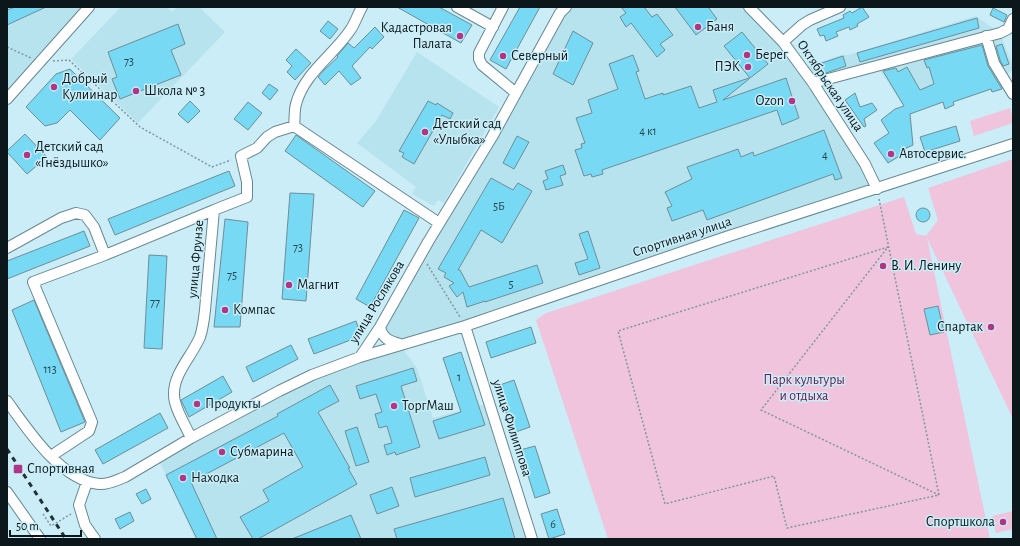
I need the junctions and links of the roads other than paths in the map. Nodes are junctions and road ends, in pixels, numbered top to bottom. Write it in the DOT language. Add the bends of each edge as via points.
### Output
graph roads {
  1 [pos="88,7"];
  2 [pos="362,7"];
  3 [pos="457,7"];
  4 [pos="503,7"];
  5 [pos="566,7"];
  6 [pos="749,7"];
  7 [pos="840,7"];
  8 [pos="1013,19"];
  9 [pos="493,27"];
  10 [pos="986,36"];
  11 [pos="783,42"];
  12 [pos="813,83"];
  13 [pos="516,93"];
  14 [pos="1013,94"];
  15 [pos="7,99"];
  16 [pos="294,126"];
  17 [pos="1013,144"];
  18 [pos="877,189"];
  19 [pos="214,210"];
  20 [pos="440,223"];
  21 [pos="7,248"];
  22 [pos="105,255"];
  23 [pos="465,326"];
  24 [pos="380,327"];
  25 [pos="400,344"];
  26 [pos="360,357"];
  27 [pos="7,401"];
  28 [pos="191,438"];
  29 [pos="51,456"];
  30 [pos="87,482"];
  31 [pos="7,492"];
  32 [pos="40,539"];
  33 [pos="95,539"];
  34 [pos="532,539"];
  1 -- 15 [label="street"];
  2 -- 16 [label="street" via="351,29 309,76 295,105"];
  3 -- 9 [label="street"];
  4 -- 9 [label="street"];
  5 -- 13 [label="street, улица Рослякова" via="560,13"];
  6 -- 11 [label="street, Октябрьская улица"];
  7 -- 11 [label="street" via="810,20"];
  8 -- 10 [label="street" via="1008,29"];
  9 -- 13 [label="street" via="479,59 482,65"];
  10 -- 12 [label="street"];
  10 -- 14 [label="street" via="994,63"];
  11 -- 12 [label="street, Октябрьская улица"];
  12 -- 18 [label="street, Октябрьская улица" via="865,164"];
  13 -- 20 [label="street, улица Рослякова"];
  16 -- 19 [label="street, улица Фрунзе" via="275,132 257,148 240,156 247,182 247,197"];
  16 -- 20 [label="street"];
  17 -- 18 [label="street, Спортивная улица"];
  18 -- 23 [label="street, Спортивная улица" via="726,237"];
  19 -- 22 [label="street"];
  19 -- 28 [label="street, улица Фрунзе" via="203,326 175,384 176,405"];
  20 -- 24 [label="street, улица Рослякова"];
  21 -- 22 [label="street" via="61,218 76,213 85,214 94,227"];
  22 -- 29 [label="street" via="33,282 92,422 89,431"];
  23 -- 25 [label="street, Спортивная улица"];
  23 -- 34 [label="street, улица Филиппова"];
  24 -- 25 [label="street" via="389,342"];
  24 -- 26 [label="street, улица Рослякова"];
  25 -- 26 [label="street, Спортивная улица"];
  26 -- 28 [label="street, улица Рослякова" via="312,375"];
  27 -- 29 [label="street"];
  28 -- 30 [label="street, улица Рослякова" via="114,482"];
  29 -- 30 [label="street" via="68,471"];
  30 -- 33 [label="street" via="79,505 85,525"];
  31 -- 32 [label="street"];
}
